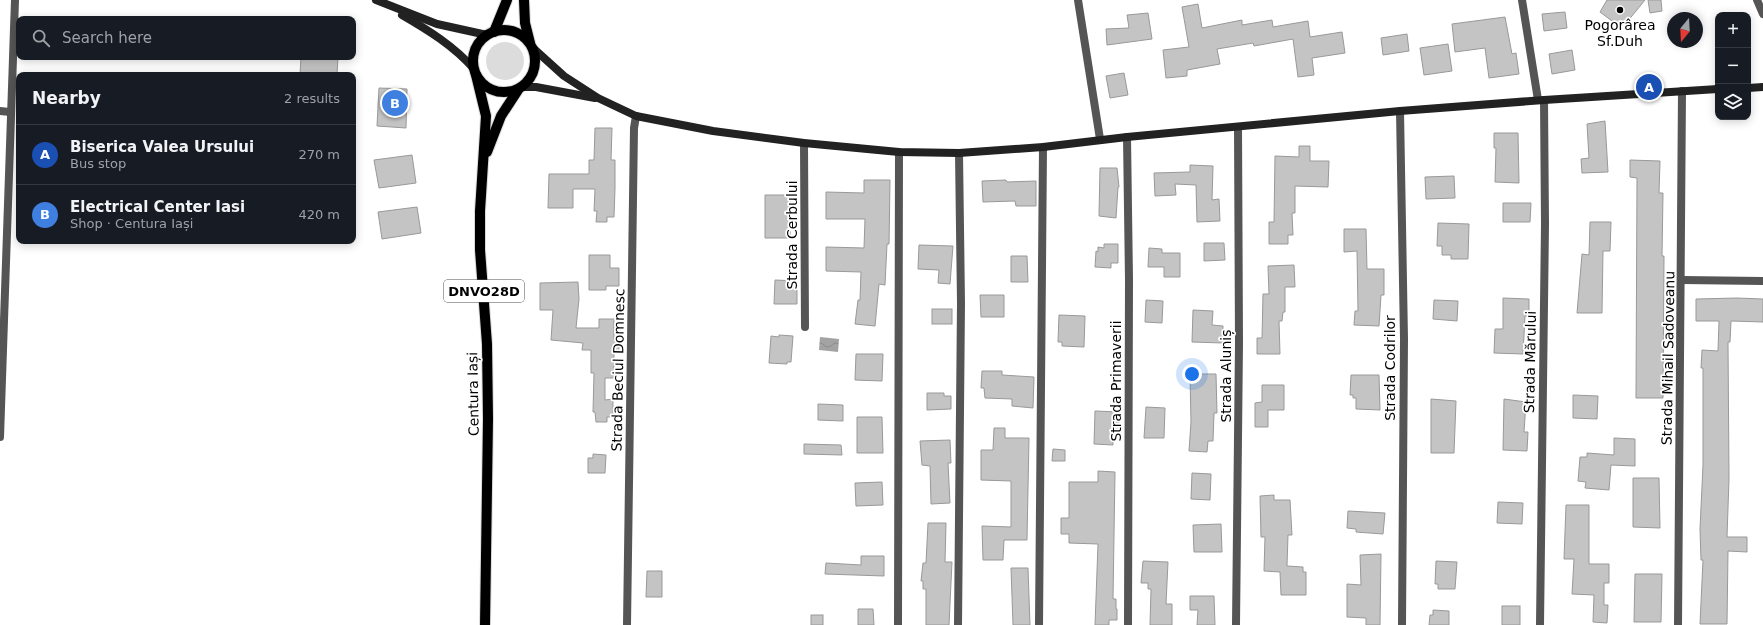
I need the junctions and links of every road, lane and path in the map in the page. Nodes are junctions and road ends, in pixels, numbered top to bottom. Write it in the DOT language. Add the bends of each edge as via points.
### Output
graph roads {
  1 [pos="15,0"];
  2 [pos="376,0"];
  3 [pos="507,0"];
  4 [pos="524,0"];
  5 [pos="1078,0"];
  6 [pos="1522,0"];
  7 [pos="1757,0"];
  8 [pos="386,5"];
  9 [pos="1763,14"];
  10 [pos="491,33"];
  11 [pos="531,45"];
  12 [pos="475,72"];
  13 [pos="1763,87"];
  14 [pos="520,88"];
  15 [pos="1751,88"];
  16 [pos="1715,89"];
  17 [pos="1682,91"];
  18 [pos="598,98"];
  19 [pos="1541,100"];
  20 [pos="0,111"];
  21 [pos="10,112"];
  22 [pos="1400,112"];
  23 [pos="636,116"];
  24 [pos="1238,127"];
  25 [pos="1126,137"];
  26 [pos="1100,139"];
  27 [pos="804,143"];
  28 [pos="1043,147"];
  29 [pos="899,152"];
  30 [pos="959,153"];
  31 [pos="483,164"];
  32 [pos="4,216"];
  33 [pos="1682,280"];
  34 [pos="1763,281"];
  35 [pos="805,326"];
  36 [pos="2,336"];
  37 [pos="0,404"];
  38 [pos="0,437"];
  39 [pos="484,625"];
  40 [pos="628,625"];
  41 [pos="898,625"];
  42 [pos="958,625"];
  43 [pos="1039,625"];
  44 [pos="1128,625"];
  45 [pos="1236,625"];
  46 [pos="1402,625"];
  47 [pos="1540,625"];
  48 [pos="1678,625"];
  1 -- 21 [label="street"];
  2 -- 8 [label="main road"];
  3 -- 10 [label="main road"];
  4 -- 11 [label="main road" via="525,23"];
  5 -- 26 [label="street"];
  6 -- 19 [label="street, Strada Mărului"];
  7 -- 9 [label="street"];
  8 -- 10 [label="main road" via="437,24"];
  8 -- 12 [label="main road" via="428,30 462,55"];
  10 -- 11 [label="main road" via="504,30 514,32 523,36"];
  10 -- 12 [label="main road" via="476,46"];
  11 -- 14 [label="main road" via="536,58 535,69 530,79"];
  11 -- 18 [label="main road" via="564,76"];
  12 -- 14 [label="main road" via="482,83 490,89 508,92"];
  12 -- 31 [label="main road, Centura Iași / DNVO28D" via="486,116"];
  13 -- 15 [label="main road"];
  14 -- 18 [label="main road" via="536,87"];
  14 -- 31 [label="main road, Centura Iași / DNVO28D" via="501,116"];
  16 -- 17 [label="main road"];
  17 -- 19 [label="main road"];
  17 -- 33 [label="street, Strada Mihail Sadoveanu"];
  18 -- 23 [label="main road"];
  19 -- 22 [label="main road"];
  19 -- 47 [label="street, Strada Mărului" via="1545,224"];
  20 -- 21 [label="street"];
  21 -- 32 [label="street"];
  22 -- 24 [label="main road"];
  22 -- 46 [label="street, Strada Codrilor" via="1404,338"];
  23 -- 27 [label="main road" via="713,131"];
  23 -- 40 [label="street, Strada Beciul Domnesc"];
  24 -- 25 [label="main road"];
  24 -- 45 [label="street, Strada Aluniș"];
  25 -- 26 [label="main road"];
  25 -- 44 [label="street, Strada Primaverii" via="1129,280"];
  26 -- 28 [label="main road"];
  27 -- 29 [label="main road"];
  27 -- 35 [label="street, Strada Cerbului"];
  28 -- 30 [label="main road"];
  28 -- 43 [label="street"];
  29 -- 30 [label="main road"];
  29 -- 41 [label="street"];
  30 -- 42 [label="street" via="961,303"];
  31 -- 39 [label="main road, Centura Iași / DNVO28D" via="480,188 480,250 487,344 488,419"];
  32 -- 36 [label="street"];
  33 -- 34 [label="street"];
  33 -- 48 [label="street, Strada Mihail Sadoveanu"];
  36 -- 37 [label="street"];
  37 -- 38 [label="street"];
}
